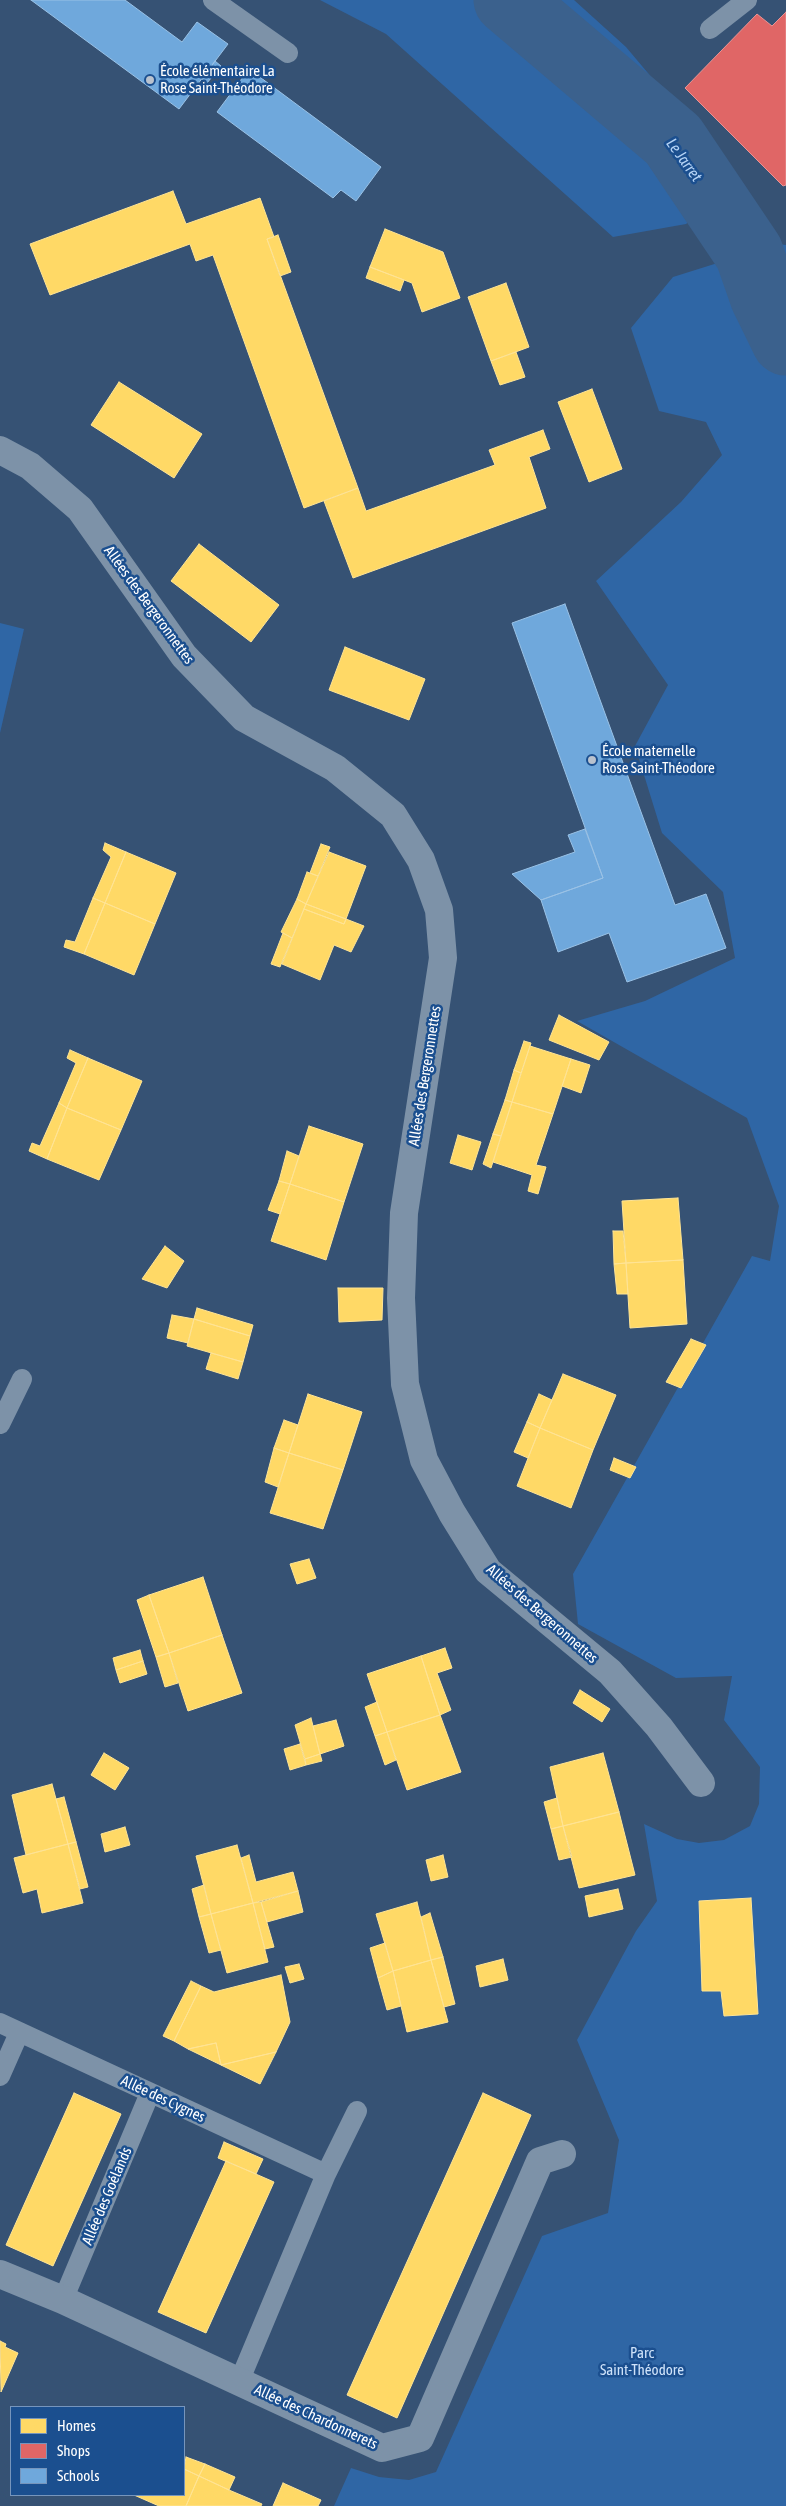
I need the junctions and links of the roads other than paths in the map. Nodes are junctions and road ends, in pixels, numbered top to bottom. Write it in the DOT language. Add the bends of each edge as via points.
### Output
graph roads {
  1 [pos="213,0"];
  2 [pos="747,0"];
  3 [pos="710,29"];
  4 [pos="288,53"];
  5 [pos="0,450"];
  6 [pos="22,1379"];
  7 [pos="0,1424"];
  8 [pos="701,1783"];
  9 [pos="0,2024"];
  10 [pos="19,2033"];
  11 [pos="0,2076"];
  12 [pos="150,2093"];
  13 [pos="358,2111"];
  14 [pos="562,2154"];
  15 [pos="326,2174"];
  16 [pos="0,2274"];
  17 [pos="63,2300"];
  18 [pos="239,2382"];
  1 -- 4 [label="lane"];
  2 -- 3 [label="lane"];
  5 -- 8 [label="street, Allées des Bergeronnettes" via="30,466 80,509 184,656 244,718 335,768 393,816 421,860 439,910 443,958 404,1214 401,1298 405,1384 424,1460 488,1571 610,1672 659,1727"];
  6 -- 7 [label="lane"];
  9 -- 10 [label="lane, Allée des Cygnes"];
  10 -- 11 [label="lane"];
  10 -- 12 [label="lane, Allée des Cygnes"];
  12 -- 15 [label="lane, Allée des Cygnes"];
  12 -- 17 [label="lane, Allée des Goélands"];
  13 -- 15 [label="lane"];
  14 -- 18 [label="street, Allée des Chardonnerets" via="540,2161 420,2438 382,2448"];
  15 -- 18 [label="lane"];
  16 -- 17 [label="street, Allée des Chardonnerets"];
  17 -- 18 [label="street, Allée des Chardonnerets"];
}
